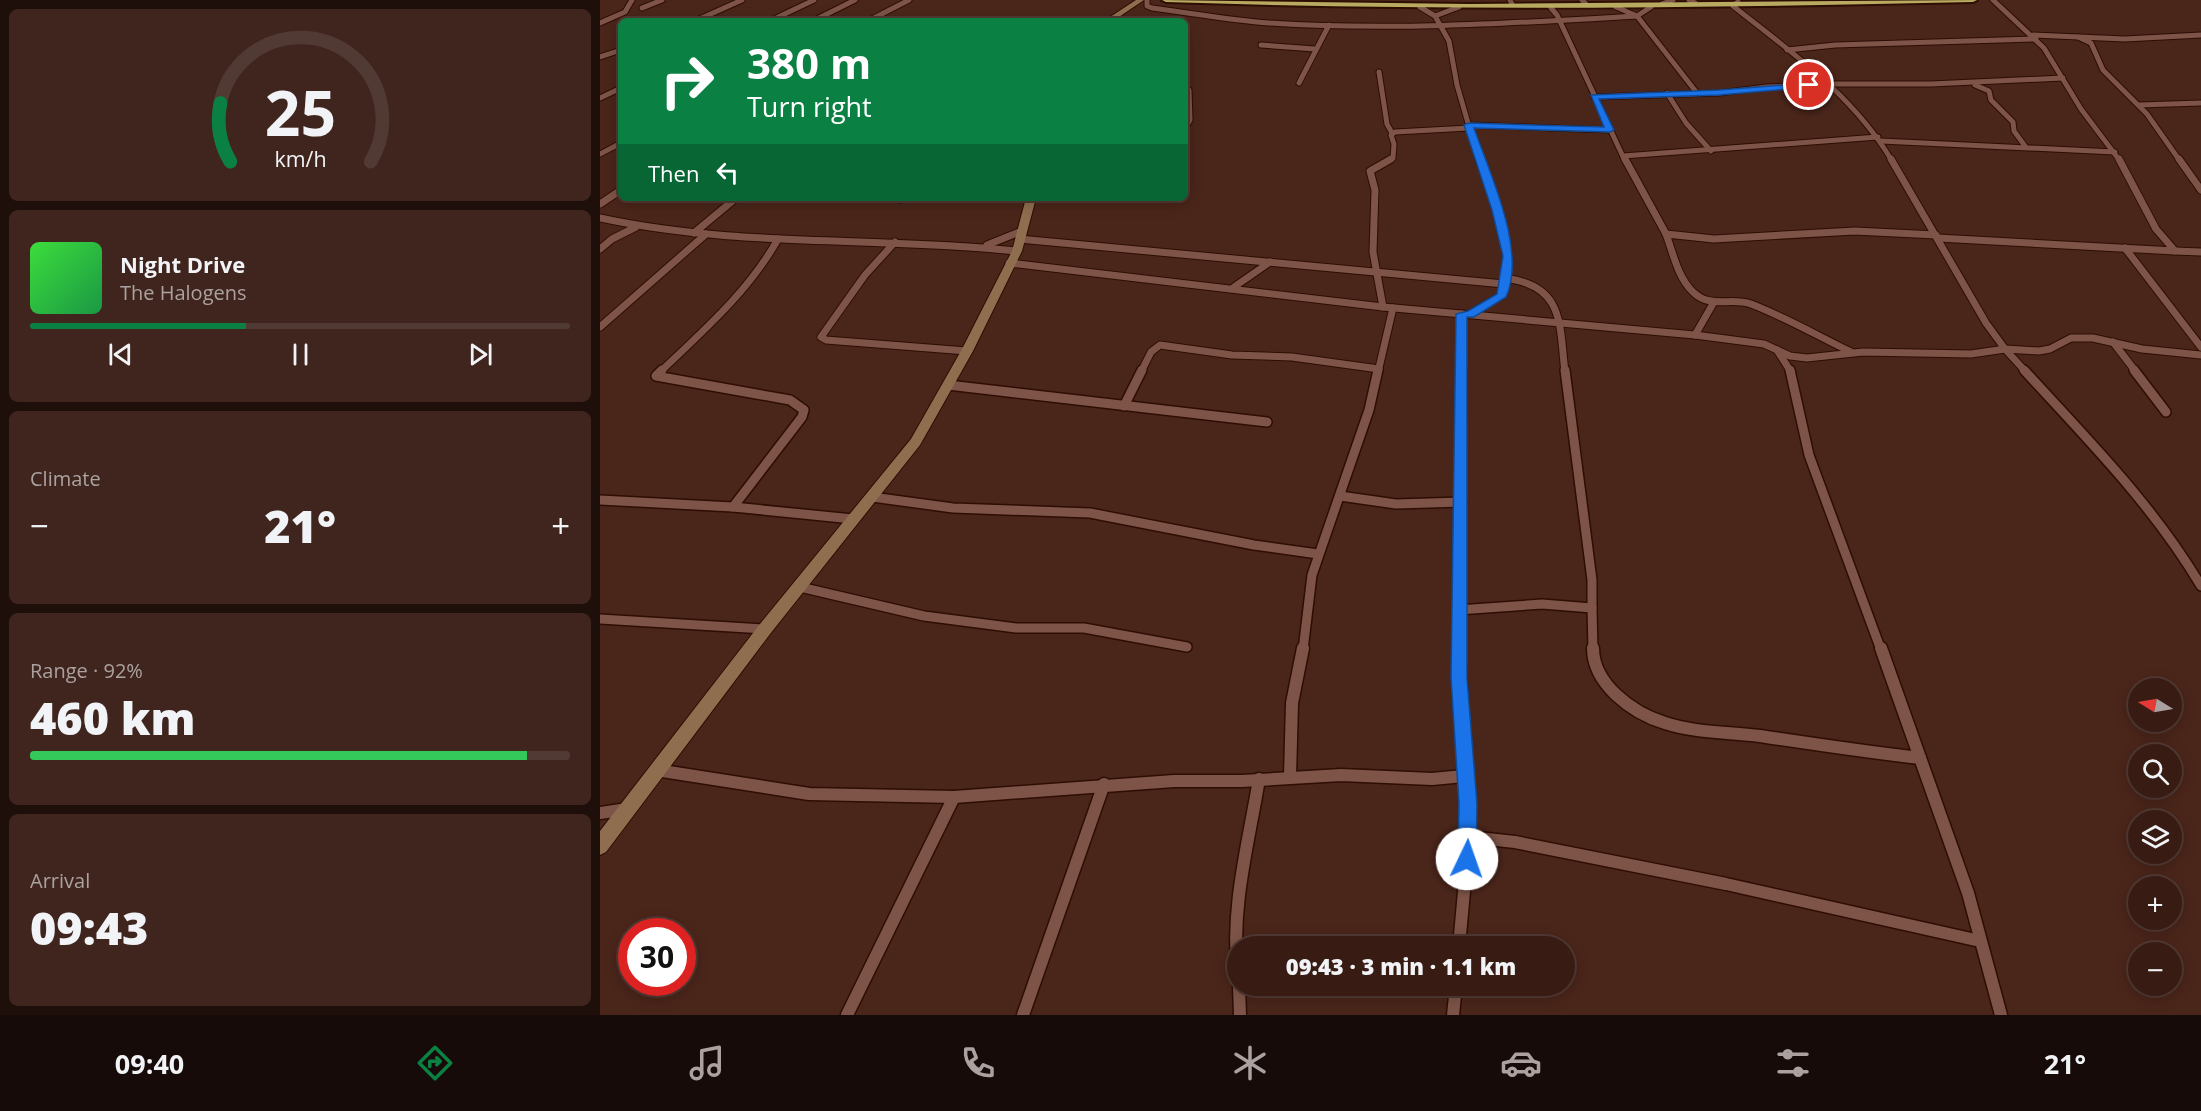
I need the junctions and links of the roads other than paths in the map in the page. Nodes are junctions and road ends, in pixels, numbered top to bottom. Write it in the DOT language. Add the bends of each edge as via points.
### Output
graph roads {
  1 [pos="632,0"];
  2 [pos="662,0"];
  3 [pos="742,0"];
  4 [pos="814,0"];
  5 [pos="855,0"];
  6 [pos="909,0"];
  7 [pos="1141,0"];
  8 [pos="1147,0"];
  9 [pos="1166,0"];
  10 [pos="1291,0"];
  11 [pos="1320,0"];
  12 [pos="1673,0"];
  13 [pos="1829,0"];
  14 [pos="1973,0"];
  15 [pos="1993,0"];
  16 [pos="1511,2"];
  17 [pos="1584,2"];
  18 [pos="1692,2"];
  19 [pos="1417,3"];
  20 [pos="1662,4"];
  21 [pos="1735,4"];
  22 [pos="1459,7"];
  23 [pos="1616,7"];
  24 [pos="1651,7"];
  25 [pos="642,8"];
  26 [pos="1551,8"];
  27 [pos="1435,16"];
  28 [pos="1637,16"];
  29 [pos="702,18"];
  30 [pos="776,18"];
  31 [pos="819,18"];
  32 [pos="874,18"];
  33 [pos="1113,18"];
  34 [pos="1558,20"];
  35 [pos="600,23"];
  36 [pos="1329,25"];
  37 [pos="1443,26"];
  38 [pos="2201,35"];
  39 [pos="2034,37"];
  40 [pos="2078,38"];
  41 [pos="1261,45"];
  42 [pos="1315,49"];
  43 [pos="1786,50"];
  44 [pos="618,51"];
  45 [pos="600,57"];
  46 [pos="1379,72"];
  47 [pos="2062,78"];
  48 [pos="1299,83"];
  49 [pos="1965,83"];
  50 [pos="1830,84"];
  51 [pos="618,89"];
  52 [pos="1189,90"];
  53 [pos="1667,93"];
  54 [pos="1697,93"];
  55 [pos="601,96"];
  56 [pos="1594,97"];
  57 [pos="2201,104"];
  58 [pos="2139,105"];
  59 [pos="1188,124"];
  60 [pos="1469,127"];
  61 [pos="1610,130"];
  62 [pos="1392,133"];
  63 [pos="1880,139"];
  64 [pos="618,145"];
  65 [pos="2025,146"];
  66 [pos="1711,150"];
  67 [pos="2115,152"];
  68 [pos="600,154"];
  69 [pos="1623,156"];
  70 [pos="2200,188"];
  71 [pos="618,192"];
  72 [pos="732,201"];
  73 [pos="1030,201"];
  74 [pos="600,204"];
  75 [pos="600,218"];
  76 [pos="639,226"];
  77 [pos="694,233"];
  78 [pos="706,234"];
  79 [pos="1666,234"];
  80 [pos="1937,236"];
  81 [pos="778,239"];
  82 [pos="1019,240"];
  83 [pos="895,242"];
  84 [pos="985,246"];
  85 [pos="2125,248"];
  86 [pos="600,249"];
  87 [pos="2175,251"];
  88 [pos="2201,252"];
  89 [pos="1270,262"];
  90 [pos="1009,263"];
  91 [pos="1375,271"];
  92 [pos="1504,281"];
  93 [pos="1234,287"];
  94 [pos="1714,302"];
  95 [pos="1388,307"];
  96 [pos="1466,314"];
  97 [pos="1560,324"];
  98 [pos="600,327"];
  99 [pos="1695,335"];
  100 [pos="2114,342"];
  101 [pos="2201,347"];
  102 [pos="2005,350"];
  103 [pos="967,351"];
  104 [pos="1778,351"];
  105 [pos="1853,353"];
  106 [pos="2201,355"];
  107 [pos="1808,358"];
  108 [pos="1379,369"];
  109 [pos="1792,373"];
  110 [pos="948,385"];
  111 [pos="1124,406"];
  112 [pos="2166,412"];
  113 [pos="1267,422"];
  114 [pos="1340,496"];
  115 [pos="872,497"];
  116 [pos="600,500"];
  117 [pos="1462,502"];
  118 [pos="733,507"];
  119 [pos="853,519"];
  120 [pos="1318,554"];
  121 [pos="2201,586"];
  122 [pos="801,587"];
  123 [pos="1592,608"];
  124 [pos="1458,610"];
  125 [pos="600,619"];
  126 [pos="765,629"];
  127 [pos="1187,647"];
  128 [pos="1920,758"];
  129 [pos="655,770"];
  130 [pos="1290,776"];
  131 [pos="1464,776"];
  132 [pos="1259,779"];
  133 [pos="1104,784"];
  134 [pos="954,797"];
  135 [pos="627,809"];
  136 [pos="600,813"];
  137 [pos="1469,837"];
  138 [pos="600,846"];
  139 [pos="1236,936"];
  140 [pos="1460,936"];
  141 [pos="1980,941"];
  142 [pos="1239,996"];
  143 [pos="1455,996"];
  144 [pos="847,1015"];
  145 [pos="1023,1015"];
  146 [pos="1240,1015"];
  147 [pos="1453,1015"];
  148 [pos="2001,1015"];
  1 -- 35 [label="street" via="625,12"];
  2 -- 25 [label="street"];
  3 -- 29 [label="street"];
  4 -- 30 [label="street"];
  5 -- 31 [label="street"];
  6 -- 32 [label="street"];
  7 -- 33 [label="street"];
  8 -- 36 [label="street" via="1147,6 1152,8 1233,20"];
  9 -- 19 [label="highway"];
  10 -- 11 [label="highway"];
  11 -- 19 [label="highway"];
  12 -- 20 [label="street"];
  13 -- 21 [label="highway"];
  14 -- 21 [label="highway"];
  15 -- 39 [label="street"];
  16 -- 17 [label="highway"];
  16 -- 19 [label="highway"];
  17 -- 20 [label="highway"];
  18 -- 20 [label="highway"];
  18 -- 21 [label="highway"];
  19 -- 22 [label="highway"];
  19 -- 27 [label="street"];
  21 -- 24 [label="highway"];
  21 -- 43 [label="street"];
  22 -- 26 [label="highway"];
  22 -- 27 [label="street"];
  23 -- 24 [label="highway"];
  23 -- 26 [label="highway"];
  23 -- 28 [label="street"];
  24 -- 28 [label="street"];
  26 -- 34 [label="street"];
  27 -- 37 [label="street"];
  28 -- 34 [label="street"];
  28 -- 54 [label="street"];
  34 -- 37 [label="street"];
  34 -- 56 [label="street"];
  36 -- 37 [label="street"];
  36 -- 42 [label="street"];
  37 -- 60 [label="street"];
  38 -- 40 [label="street"];
  39 -- 40 [label="street"];
  39 -- 43 [label="street"];
  39 -- 47 [label="street"];
  40 -- 58 [label="street" via="2091,43 2103,70"];
  41 -- 42 [label="street"];
  42 -- 48 [label="street"];
  43 -- 50 [label="street"];
  44 -- 45 [label="street"];
  46 -- 62 [label="street" via="1387,124"];
  47 -- 49 [label="street"];
  47 -- 67 [label="street" via="2080,109"];
  49 -- 50 [label="street"];
  49 -- 65 [label="street" via="1989,91 1991,100 2013,122 2014,131"];
  50 -- 54 [label="street"];
  50 -- 63 [label="street"];
  51 -- 55 [label="street"];
  52 -- 59 [label="street"];
  53 -- 54 [label="street"];
  53 -- 56 [label="street"];
  53 -- 66 [label="street" via="1686,123"];
  56 -- 61 [label="street"];
  57 -- 58 [label="street"];
  58 -- 70 [label="street"];
  60 -- 61 [label="street"];
  60 -- 62 [label="street"];
  60 -- 92 [label="street" via="1506,244"];
  61 -- 69 [label="street"];
  62 -- 91 [label="street" via="1393,158 1370,173 1375,190"];
  63 -- 65 [label="street"];
  63 -- 66 [label="street"];
  63 -- 80 [label="street"];
  64 -- 68 [label="street"];
  65 -- 67 [label="street"];
  66 -- 69 [label="street"];
  67 -- 87 [label="street" via="2156,229"];
  69 -- 79 [label="street"];
  71 -- 74 [label="street"];
  72 -- 77 [label="street"];
  73 -- 82 [label="street"];
  75 -- 76 [label="street"];
  76 -- 77 [label="street"];
  76 -- 86 [label="street"];
  77 -- 78 [label="street"];
  78 -- 81 [label="street"];
  78 -- 98 [label="street"];
  79 -- 80 [label="street" via="1714,239 1856,231"];
  79 -- 94 [label="street" via="1684,281 1698,296"];
  80 -- 85 [label="street"];
  80 -- 102 [label="street"];
  81 -- 83 [label="street"];
  81 -- 118 [label="street" via="763,266 717,318 656,376 790,400 802,406 802,417"];
  82 -- 84 [label="street"];
  82 -- 84 [label="street"];
  82 -- 89 [label="street"];
  82 -- 90 [label="street"];
  83 -- 84 [label="street"];
  83 -- 103 [label="street" via="865,275 820,337"];
  85 -- 87 [label="street"];
  85 -- 101 [label="street"];
  87 -- 88 [label="street"];
  89 -- 91 [label="street"];
  89 -- 93 [label="street"];
  90 -- 93 [label="street"];
  90 -- 103 [label="street"];
  91 -- 92 [label="street"];
  91 -- 95 [label="street"];
  92 -- 96 [label="street" via="1502,295"];
  92 -- 97 [label="street" via="1531,284 1547,294 1557,309"];
  93 -- 95 [label="street"];
  94 -- 99 [label="street"];
  94 -- 105 [label="street" via="1750,304"];
  95 -- 96 [label="street"];
  95 -- 108 [label="street"];
  96 -- 97 [label="street"];
  96 -- 117 [label="street"];
  97 -- 99 [label="street"];
  97 -- 123 [label="street" via="1592,580"];
  99 -- 104 [label="street" via="1756,342"];
  100 -- 102 [label="street" via="2072,338 2050,349"];
  100 -- 106 [label="street"];
  100 -- 112 [label="street"];
  102 -- 105 [label="street" via="1971,354"];
  102 -- 121 [label="street" via="2151,511"];
  103 -- 110 [label="street"];
  104 -- 107 [label="street"];
  104 -- 109 [label="street"];
  105 -- 107 [label="street"];
  107 -- 109 [label="street"];
  108 -- 111 [label="street" via="1160,345 1151,352"];
  108 -- 114 [label="street"];
  109 -- 128 [label="street" via="1809,455"];
  110 -- 111 [label="street"];
  110 -- 115 [label="street" via="916,442"];
  111 -- 113 [label="street"];
  114 -- 117 [label="street" via="1396,504"];
  114 -- 120 [label="street"];
  115 -- 119 [label="street"];
  115 -- 120 [label="street" via="953,508 1117,516"];
  116 -- 118 [label="street"];
  117 -- 124 [label="street"];
  118 -- 119 [label="street"];
  119 -- 122 [label="street"];
  120 -- 130 [label="street" via="1292,703"];
  122 -- 126 [label="street"];
  122 -- 127 [label="street" via="924,616 1017,628 1072,627"];
  123 -- 124 [label="street" via="1542,604"];
  123 -- 128 [label="street" via="1593,659 1605,683 1621,700 1663,723"];
  124 -- 131 [label="street"];
  125 -- 126 [label="street"];
  126 -- 129 [label="street"];
  128 -- 141 [label="street" via="1968,893"];
  129 -- 134 [label="street" via="809,794"];
  129 -- 135 [label="street"];
  130 -- 131 [label="street"];
  130 -- 132 [label="street"];
  131 -- 137 [label="street"];
  132 -- 133 [label="street"];
  132 -- 139 [label="street"];
  133 -- 134 [label="street"];
  133 -- 145 [label="street"];
  134 -- 144 [label="street"];
  135 -- 136 [label="street"];
  135 -- 138 [label="street"];
  137 -- 140 [label="street"];
  137 -- 141 [label="street" via="1515,842 1726,884"];
  141 -- 148 [label="street"];
  142 -- 146 [label="street"];
  143 -- 147 [label="street"];
}
